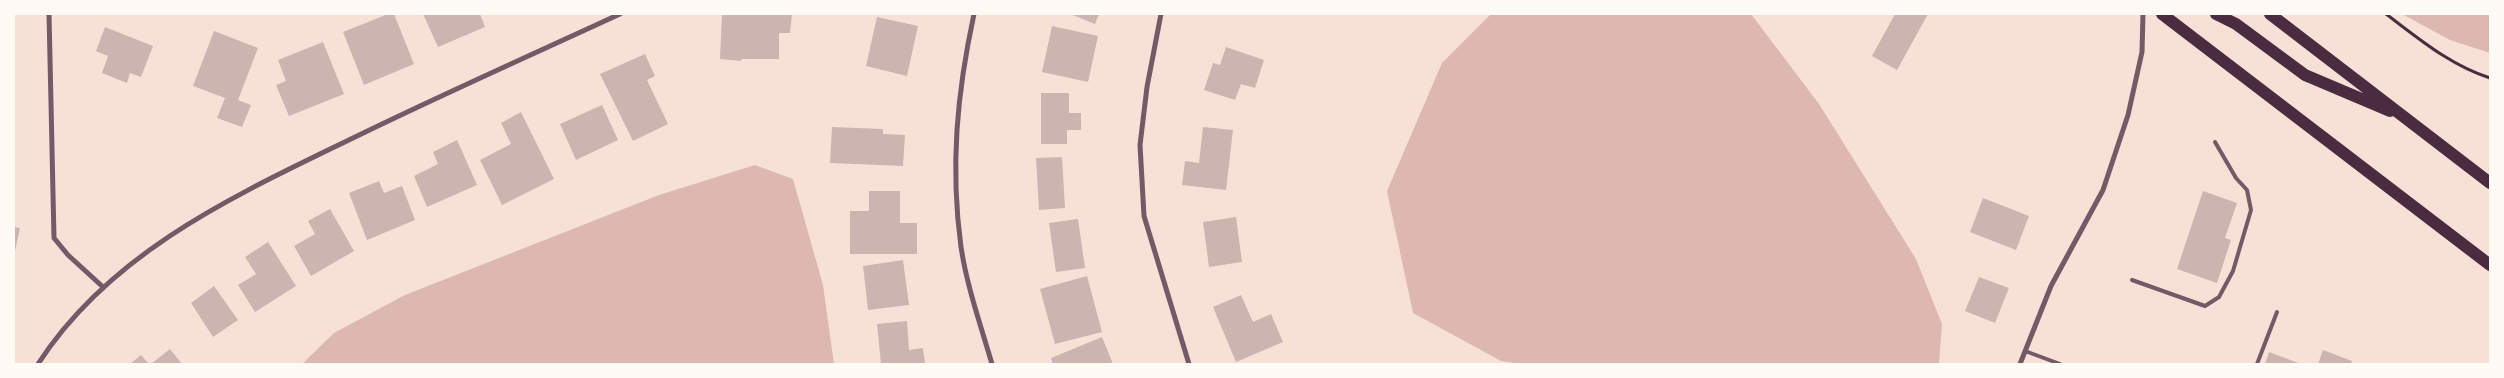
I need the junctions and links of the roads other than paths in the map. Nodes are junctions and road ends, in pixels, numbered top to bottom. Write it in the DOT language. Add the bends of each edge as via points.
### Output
graph roads {
  1 [pos="49,14"];
  2 [pos="620,14"];
  3 [pos="974,14"];
  4 [pos="1161,14"];
  5 [pos="2143,14"];
  6 [pos="2162,14"];
  7 [pos="2216,14"];
  8 [pos="2270,14"];
  9 [pos="2406,117"];
  10 [pos="2215,142"];
  11 [pos="2490,183"];
  12 [pos="2445,230"];
  13 [pos="2490,254"];
  14 [pos="2490,265"];
  15 [pos="2132,280"];
  16 [pos="103,287"];
  17 [pos="2277,312"];
  18 [pos="2025,351"];
  19 [pos="38,364"];
  20 [pos="992,364"];
  21 [pos="1189,364"];
  22 [pos="2020,364"];
  23 [pos="2060,364"];
  24 [pos="2257,364"];
  1 -- 16 [label="street" via="54,238"];
  2 -- 16 [label="street" via="422,104 237,194 158,242"];
  3 -- 20 [label="street" via="956,116 955,181 961,248"];
  4 -- 21 [label="street" via="1140,145 1144,216"];
  5 -- 18 [label="street" via="2142,52 2128,115 2103,190 2051,286"];
  6 -- 12 [label="main road"];
  7 -- 9 [label="main road" via="2236,24 2305,75"];
  8 -- 9 [label="main road"];
  9 -- 11 [label="main road"];
  10 -- 15 [label="lane" via="2247,190 2251,210 2233,271 2219,297 2205,306"];
  12 -- 13 [label="main road"];
  12 -- 14 [label="main road"];
  16 -- 19 [label="street" via="54,340"];
  17 -- 24 [label="lane"];
  18 -- 22 [label="street"];
  18 -- 23 [label="lane"];
}
